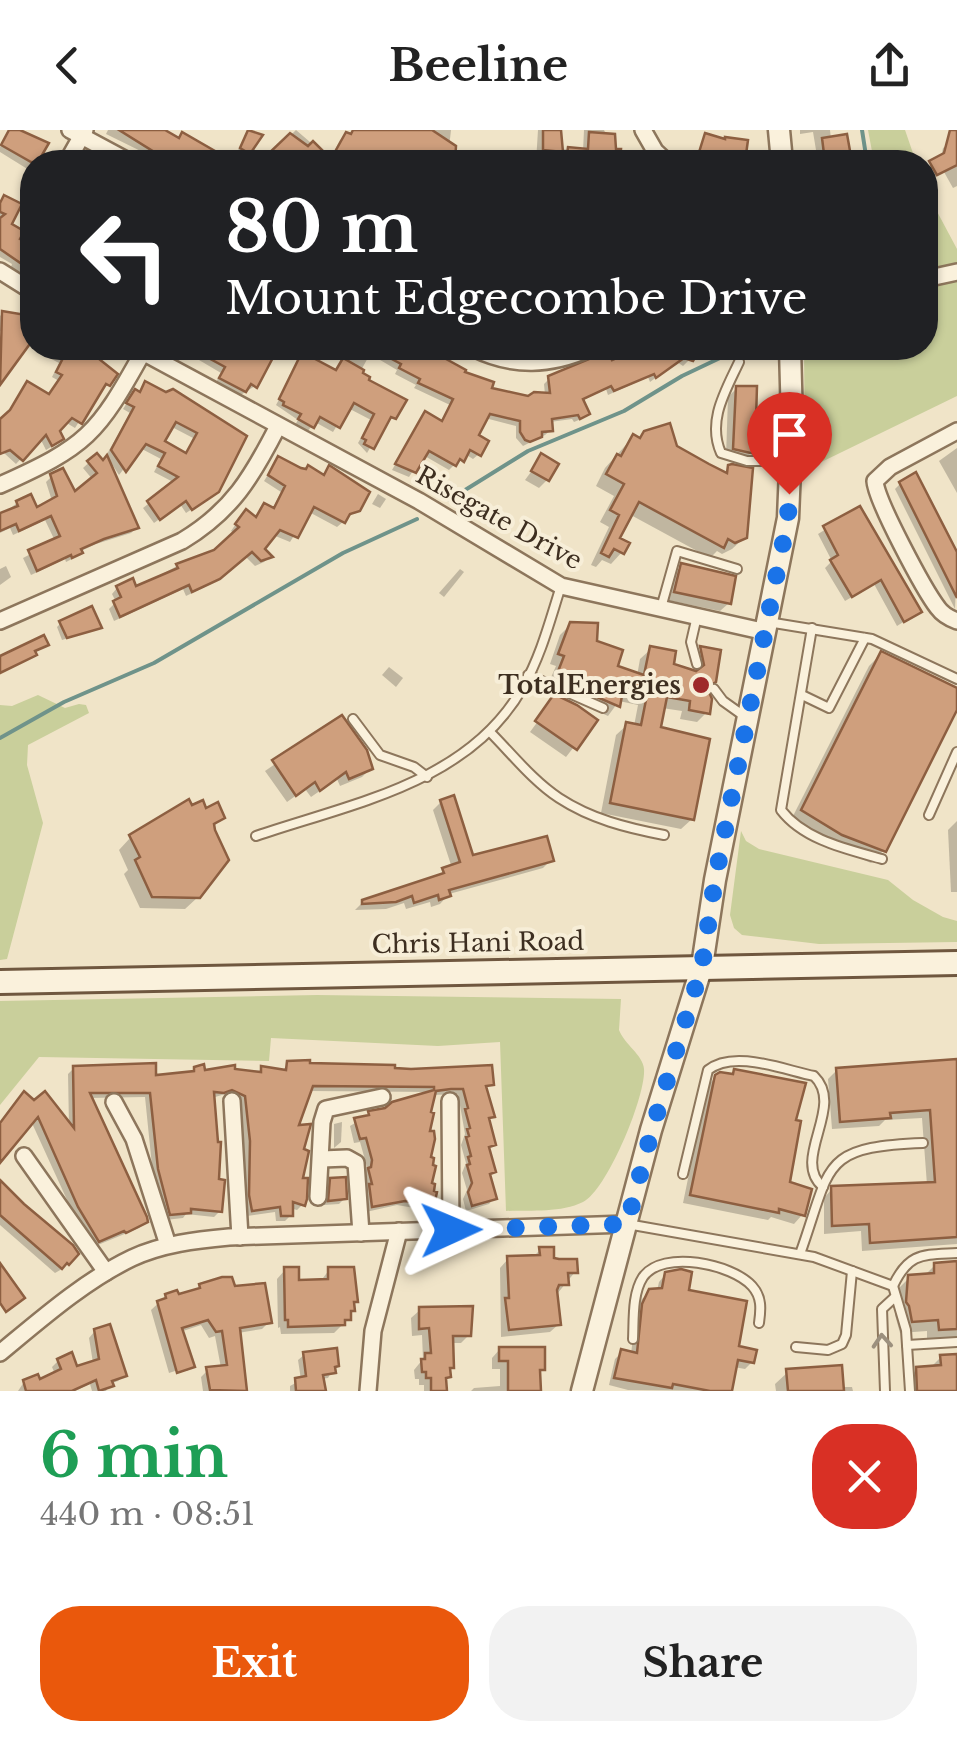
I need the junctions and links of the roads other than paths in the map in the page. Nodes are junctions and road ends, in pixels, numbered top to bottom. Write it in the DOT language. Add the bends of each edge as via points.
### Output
graph roads {
  1 [pos="79,132"];
  2 [pos="110,150"];
  3 [pos="134,360"];
  4 [pos="157,360"];
  5 [pos="506,360"];
  6 [pos="556,360"];
  7 [pos="790,360"];
  8 [pos="739,362"];
  9 [pos="278,426"];
  10 [pos="957,431"];
  11 [pos="791,462"];
  12 [pos="0,485"];
  13 [pos="737,569"];
  14 [pos="561,586"];
  15 [pos="661,608"];
  16 [pos="697,616"];
  17 [pos="957,621"];
  18 [pos="0,622"];
  19 [pos="767,627"];
  20 [pos="812,628"];
  21 [pos="865,638"];
  22 [pos="697,664"];
  23 [pos="528,675"];
  24 [pos="957,679"];
  25 [pos="714,689"];
  26 [pos="802,695"];
  27 [pos="603,708"];
  28 [pos="748,717"];
  29 [pos="353,719"];
  30 [pos="490,732"];
  31 [pos="956,755"];
  32 [pos="426,777"];
  33 [pos="944,782"];
  34 [pos="957,782"];
  35 [pos="928,815"];
  36 [pos="664,835"];
  37 [pos="256,836"];
  38 [pos="882,859"];
  39 [pos="957,963"];
  40 [pos="702,966"];
  41 [pos="0,982"];
  42 [pos="382,1098"];
  43 [pos="232,1100"];
  44 [pos="450,1101"];
  45 [pos="114,1102"];
  46 [pos="923,1143"];
  47 [pos="24,1156"];
  48 [pos="322,1159"];
  49 [pos="683,1174"];
  50 [pos="823,1188"];
  51 [pos="318,1197"];
  52 [pos="627,1224"];
  53 [pos="451,1230"];
  54 [pos="399,1231"];
  55 [pos="361,1232"];
  56 [pos="240,1237"];
  57 [pos="168,1246"];
  58 [pos="957,1252"];
  59 [pos="800,1254"];
  60 [pos="852,1271"];
  61 [pos="106,1272"];
  62 [pos="611,1281"];
  63 [pos="893,1286"];
  64 [pos="637,1290"];
  65 [pos="895,1297"];
  66 [pos="759,1323"];
  67 [pos="633,1340"];
  68 [pos="957,1342"];
  69 [pos="907,1346"];
  70 [pos="796,1347"];
  71 [pos="0,1353"];
  72 [pos="586,1390"];
  73 [pos="368,1391"];
  74 [pos="885,1391"];
  75 [pos="910,1391"];
  1 -- 2 [label="street"];
  3 -- 12 [label="street" via="93,432 54,461"];
  4 -- 9 [label="street, Risegate Drive"];
  5 -- 6 [label="street"];
  7 -- 11 [label="street"];
  8 -- 11 [label="lane" via="714,423 721,452 747,461"];
  9 -- 14 [label="street, Risegate Drive"];
  9 -- 18 [label="street" via="246,484 206,526"];
  10 -- 17 [label="street" via="876,481 928,592"];
  11 -- 19 [label="street" via="788,518"];
  13 -- 15 [label="lane" via="678,551"];
  14 -- 15 [label="street, Risegate Drive"];
  14 -- 23 [label="lane"];
  15 -- 16 [label="street, Risegate Drive"];
  16 -- 19 [label="street, Risegate Drive"];
  16 -- 22 [label="lane" via="691,642"];
  19 -- 20 [label="lane"];
  19 -- 28 [label="street"];
  20 -- 21 [label="lane"];
  20 -- 26 [label="lane"];
  21 -- 24 [label="lane"];
  21 -- 26 [label="lane" via="829,708"];
  23 -- 27 [label="lane"];
  23 -- 30 [label="lane"];
  25 -- 28 [label="lane"];
  26 -- 38 [label="lane" via="781,810 838,847"];
  28 -- 40 [label="street"];
  29 -- 32 [label="lane" via="380,755"];
  30 -- 32 [label="lane"];
  30 -- 36 [label="lane" via="556,796 590,814"];
  31 -- 33 [label="lane"];
  32 -- 37 [label="lane"];
  33 -- 34 [label="lane"];
  33 -- 35 [label="lane"];
  39 -- 40 [label="main road, Chris Hani Road"];
  40 -- 41 [label="main road, Chris Hani Road"];
  40 -- 52 [label="street"];
  42 -- 48 [label="street" via="326,1109"];
  43 -- 56 [label="street"];
  44 -- 53 [label="street"];
  45 -- 57 [label="street" via="134,1139"];
  46 -- 50 [label="lane" via="854,1150 840,1159"];
  47 -- 61 [label="street"];
  48 -- 51 [label="street"];
  48 -- 55 [label="street" via="356,1163"];
  49 -- 50 [label="lane" via="708,1070 738,1061 822,1083 810,1167"];
  50 -- 59 [label="lane"];
  52 -- 53 [label="street"];
  52 -- 59 [label="lane"];
  52 -- 62 [label="street"];
  53 -- 54 [label="street"];
  54 -- 55 [label="street"];
  54 -- 73 [label="street" via="374,1331"];
  55 -- 56 [label="street"];
  56 -- 57 [label="street"];
  57 -- 61 [label="street"];
  58 -- 63 [label="lane" via="911,1260"];
  59 -- 60 [label="lane"];
  60 -- 63 [label="lane"];
  60 -- 70 [label="lane" via="842,1344 828,1350"];
  61 -- 71 [label="street"];
  62 -- 64 [label="lane"];
  62 -- 72 [label="street"];
  63 -- 65 [label="lane"];
  64 -- 66 [label="lane" via="649,1270 674,1260 727,1272 757,1294"];
  64 -- 67 [label="lane"];
  65 -- 69 [label="lane"];
  74 -- 65 [label="lane, one-way" via="880,1322"];
  68 -- 69 [label="lane"];
  69 -- 75 [label="lane"];
}
